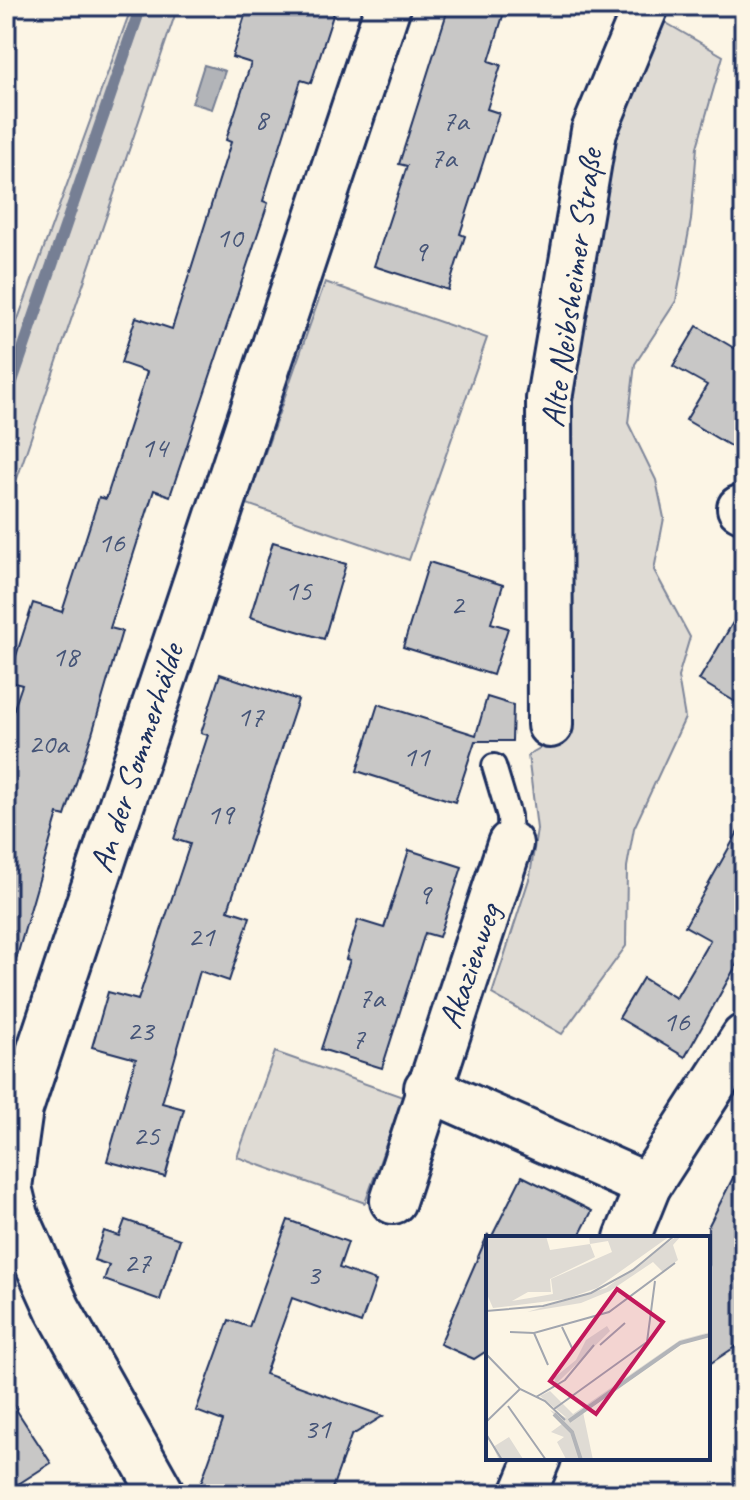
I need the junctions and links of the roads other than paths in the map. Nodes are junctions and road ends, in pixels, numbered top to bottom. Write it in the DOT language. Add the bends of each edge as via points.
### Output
graph roads {
  1 [pos="388,6"];
  2 [pos="646,6"];
  3 [pos="550,725"];
  4 [pos="494,766"];
  5 [pos="510,844"];
  6 [pos="744,1037"];
  7 [pos="427,1088"];
  8 [pos="648,1186"];
  9 [pos="393,1201"];
  10 [pos="628,1236"];
  11 [pos="537,1460"];
  12 [pos="162,1494"];
  13 [pos="523,1494"];
  1 -- 12 [label="street, An der Sommerhälde" via="20,1109 10,1162 16,1216 58,1309"];
  2 -- 3 [label="street, Alte Neibsheimer Straße" via="594,131 549,399"];
  4 -- 5 [label="lane" via="509,816"];
  5 -- 7 [label="street, Akazienweg"];
  6 -- 8 [label="street"];
  7 -- 8 [label="street"];
  7 -- 9 [label="street, Akazienweg"];
  8 -- 10 [label="street"];
  11 -- 13 [label="street"];
}
